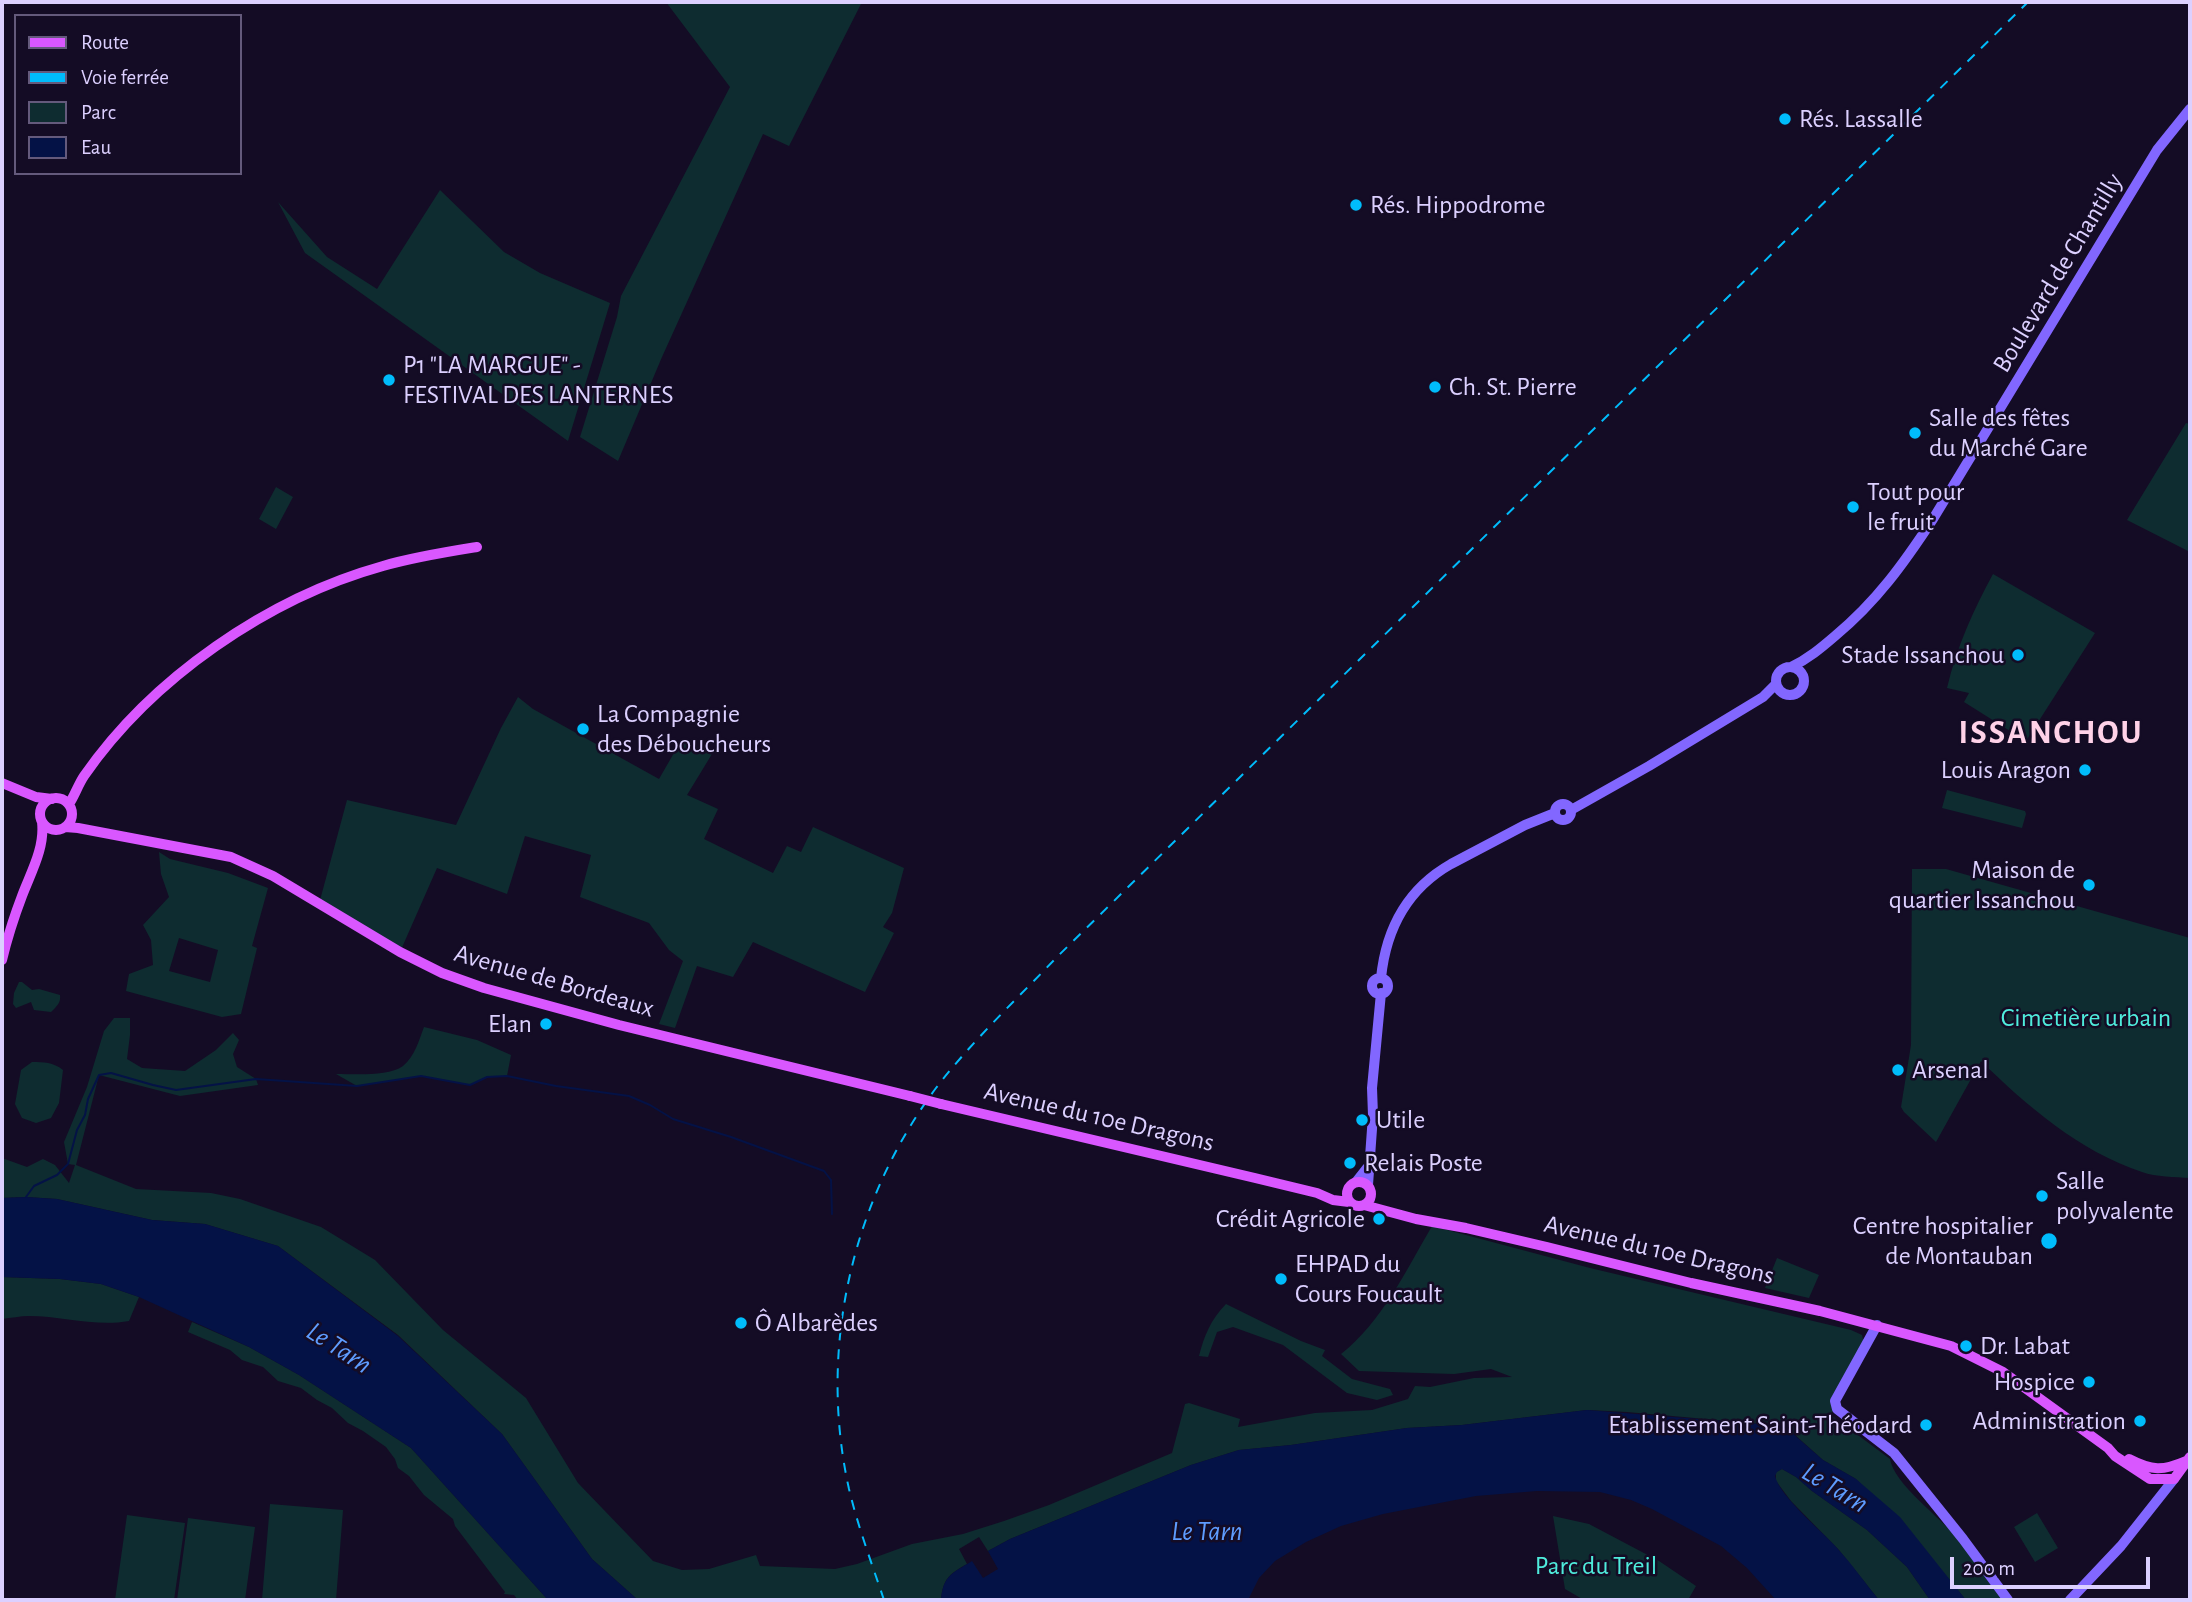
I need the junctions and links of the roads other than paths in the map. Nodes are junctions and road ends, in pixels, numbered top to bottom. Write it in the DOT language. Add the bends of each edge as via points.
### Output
graph roads {
  1 [pos="2190,109"];
  2 [pos="477,547"];
  3 [pos="1810,657"];
  4 [pos="1791,667"];
  5 [pos="1802,675"];
  6 [pos="1776,684"];
  7 [pos="1783,693"];
  8 [pos="1763,697"];
  9 [pos="82,779"];
  10 [pos="2,783"];
  11 [pos="16,791"];
  12 [pos="53,798"];
  13 [pos="70,806"];
  14 [pos="41,819"];
  15 [pos="64,828"];
  16 [pos="97,831"];
  17 [pos="39,855"];
  18 [pos="2,960"];
  19 [pos="898,1093"];
  20 [pos="1368,1164"];
  21 [pos="1356,1182"];
  22 [pos="1369,1190"];
  23 [pos="1348,1196"];
  24 [pos="1364,1205"];
  25 [pos="1429,1221"];
  26 [pos="1877,1325"];
  27 [pos="2189,1459"];
  28 [pos="2162,1482"];
  29 [pos="2008,1600"];
  30 [pos="2070,1600"];
  1 -- 3 [label="street, Boulevard de Chantilly" via="2157,150 1901,568 1870,605"];
  2 -- 9 [label="main road" via="382,566 268,614 210,651 161,691"];
  3 -- 4 [label="street, Boulevard de Chantilly"];
  3 -- 5 [label="street, Boulevard de Chantilly"];
  4 -- 5 [label="street"];
  4 -- 6 [label="street" via="1780,670"];
  5 -- 7 [label="street" via="1801,690 1793,695"];
  6 -- 7 [label="street"];
  6 -- 8 [label="street"];
  7 -- 8 [label="street"];
  8 -- 20 [label="street" via="1571,810 1562,804 1555,813 1451,864 1419,887 1392,928 1384,952 1381,978 1388,985 1381,993"];
  9 -- 12 [label="main road"];
  9 -- 13 [label="main road"];
  10 -- 11 [label="main road"];
  11 -- 12 [label="main road"];
  11 -- 14 [label="main road"];
  12 -- 13 [label="main road"];
  12 -- 14 [label="main road" via="43,804"];
  13 -- 15 [label="main road" via="71,820"];
  13 -- 16 [label="main road"];
  14 -- 15 [label="main road" via="49,829"];
  14 -- 17 [label="main road"];
  15 -- 16 [label="main road, Avenue de Bordeaux"];
  15 -- 17 [label="main road"];
  16 -- 19 [label="main road, Avenue de Bordeaux" via="231,857 273,876 420,963 495,992"];
  17 -- 18 [label="main road"];
  19 -- 23 [label="main road, Avenue du 10e Dragons, bridge" via="1330,1197"];
  20 -- 21 [label="street"];
  20 -- 22 [label="street"];
  21 -- 22 [label="main road"];
  21 -- 23 [label="main road" via="1350,1185"];
  22 -- 24 [label="main road"];
  22 -- 25 [label="main road, Avenue du 10e Dragons" via="1386,1206"];
  23 -- 24 [label="main road" via="1358,1206"];
  24 -- 25 [label="main road, Avenue du 10e Dragons"];
  25 -- 26 [label="main road, Avenue du 10e Dragons"];
  26 -- 28 [label="main road, Avenue du 10e Dragons" via="1951,1346 2003,1372 2115,1456"];
  26 -- 29 [label="street" via="1835,1401 1837,1409 1894,1453"];
  27 -- 28 [label="main road"];
  28 -- 30 [label="street" via="2120,1546"];
}
